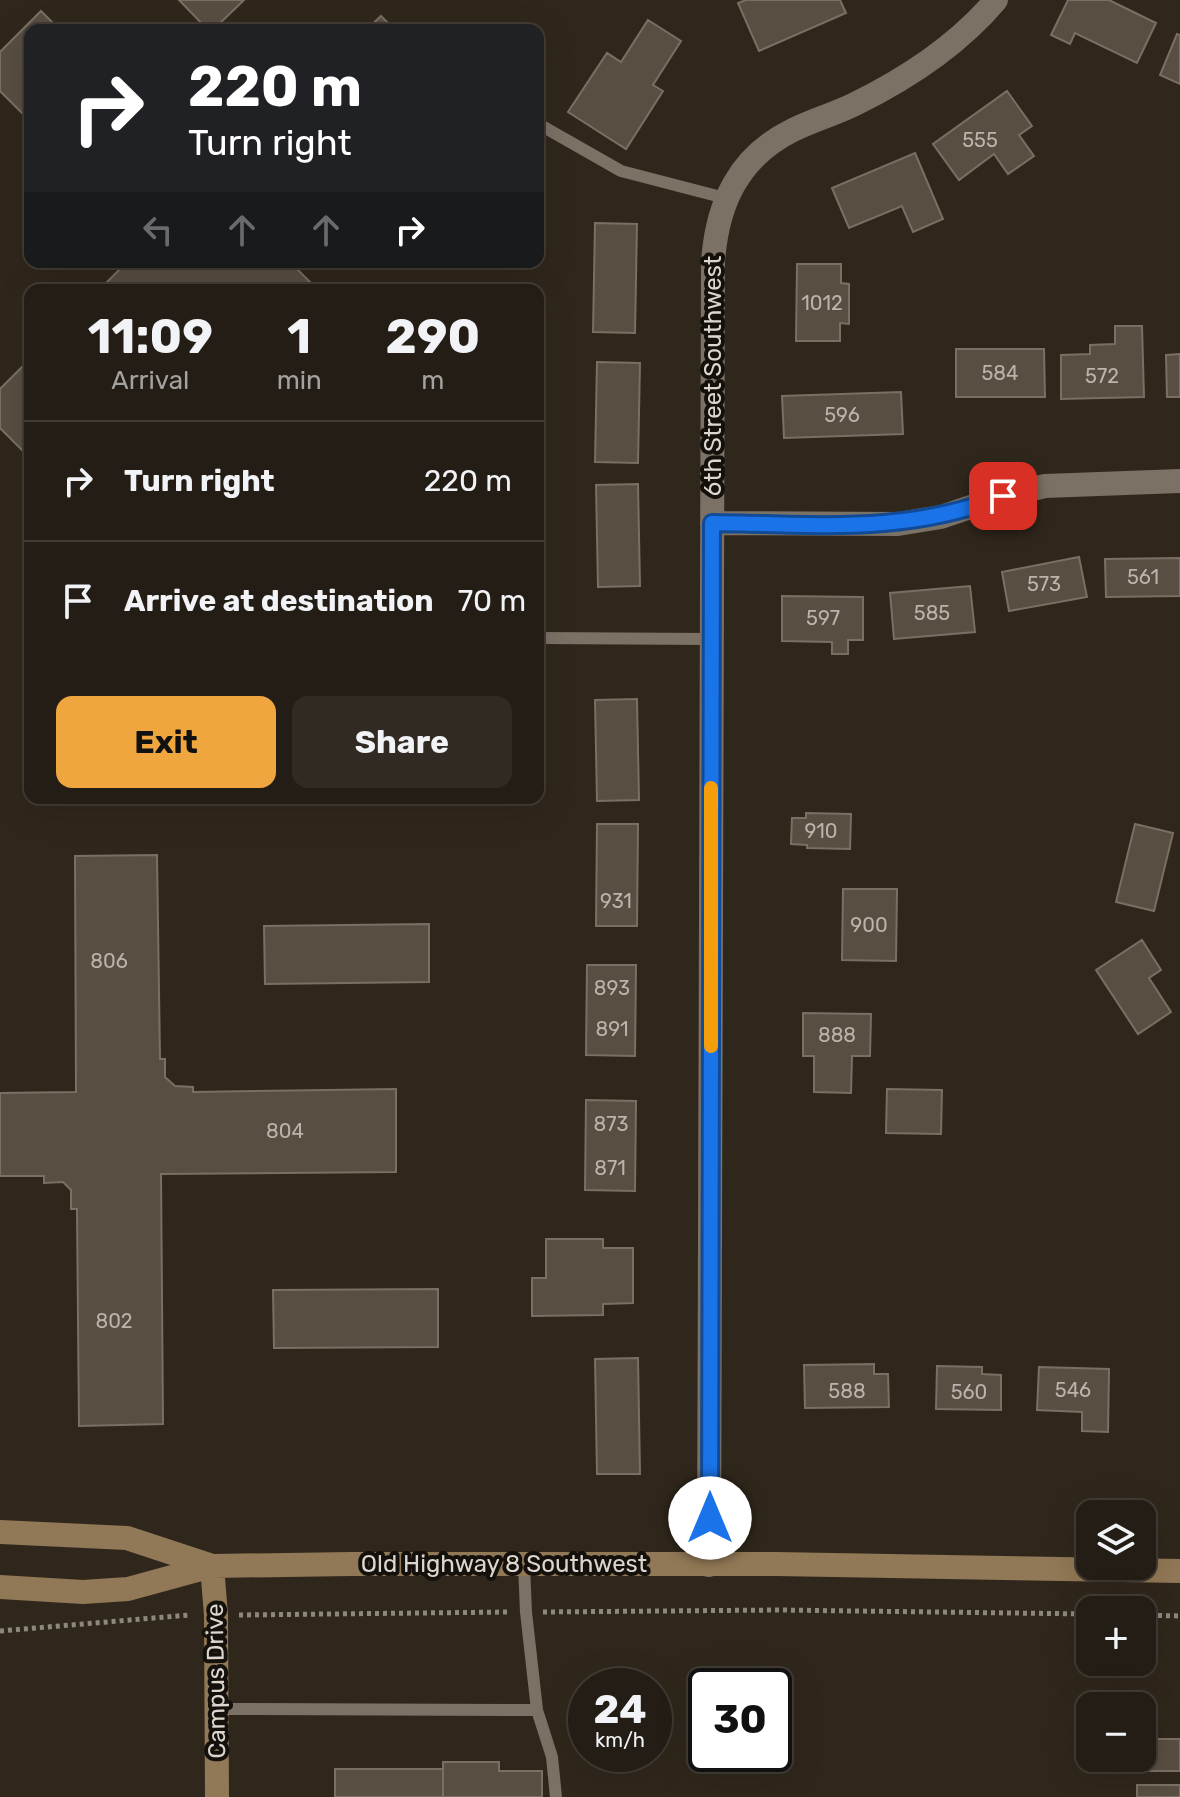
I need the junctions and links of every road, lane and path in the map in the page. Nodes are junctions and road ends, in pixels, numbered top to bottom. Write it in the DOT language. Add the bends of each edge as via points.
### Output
graph roads {
  1 [pos="996,0"];
  2 [pos="544,127"];
  3 [pos="725,198"];
  4 [pos="1180,481"];
  5 [pos="712,523"];
  6 [pos="544,638"];
  7 [pos="712,639"];
  8 [pos="0,1532"];
  9 [pos="709,1565"];
  10 [pos="212,1566"];
  11 [pos="524,1566"];
  12 [pos="1180,1571"];
  13 [pos="0,1587"];
  14 [pos="1156,1615"];
  15 [pos="1180,1616"];
  16 [pos="217,1709"];
  17 [pos="537,1710"];
  18 [pos="217,1797"];
  19 [pos="556,1797"];
  1 -- 3 [label="street, 6th Street Southwest" via="946,49 901,81 793,130 757,155"];
  2 -- 3 [label="lane" via="621,171"];
  3 -- 5 [label="street, 6th Street Southwest" via="715,229 713,262"];
  4 -- 5 [label="street" via="1045,486 898,524"];
  5 -- 7 [label="street, 6th Street Southwest"];
  6 -- 7 [label="lane"];
  7 -- 9 [label="street, 6th Street Southwest"];
  8 -- 10 [label="street, Old Highway 8 Southwest" via="127,1538"];
  9 -- 11 [label="street, Old Highway 8 Southwest"];
  9 -- 12 [label="street, Old Highway 8 Southwest"];
  10 -- 11 [label="street, Old Highway 8 Southwest"];
  10 -- 13 [label="street, Old Highway 8 Southwest" via="128,1589"];
  10 -- 16 [label="street, Campus Drive"];
  11 -- 17 [label="lane"];
  14 -- 15 [label="path"];
  16 -- 17 [label="lane"];
  16 -- 18 [label="street, Campus Drive"];
  17 -- 19 [label="lane" via="552,1757"];
}
